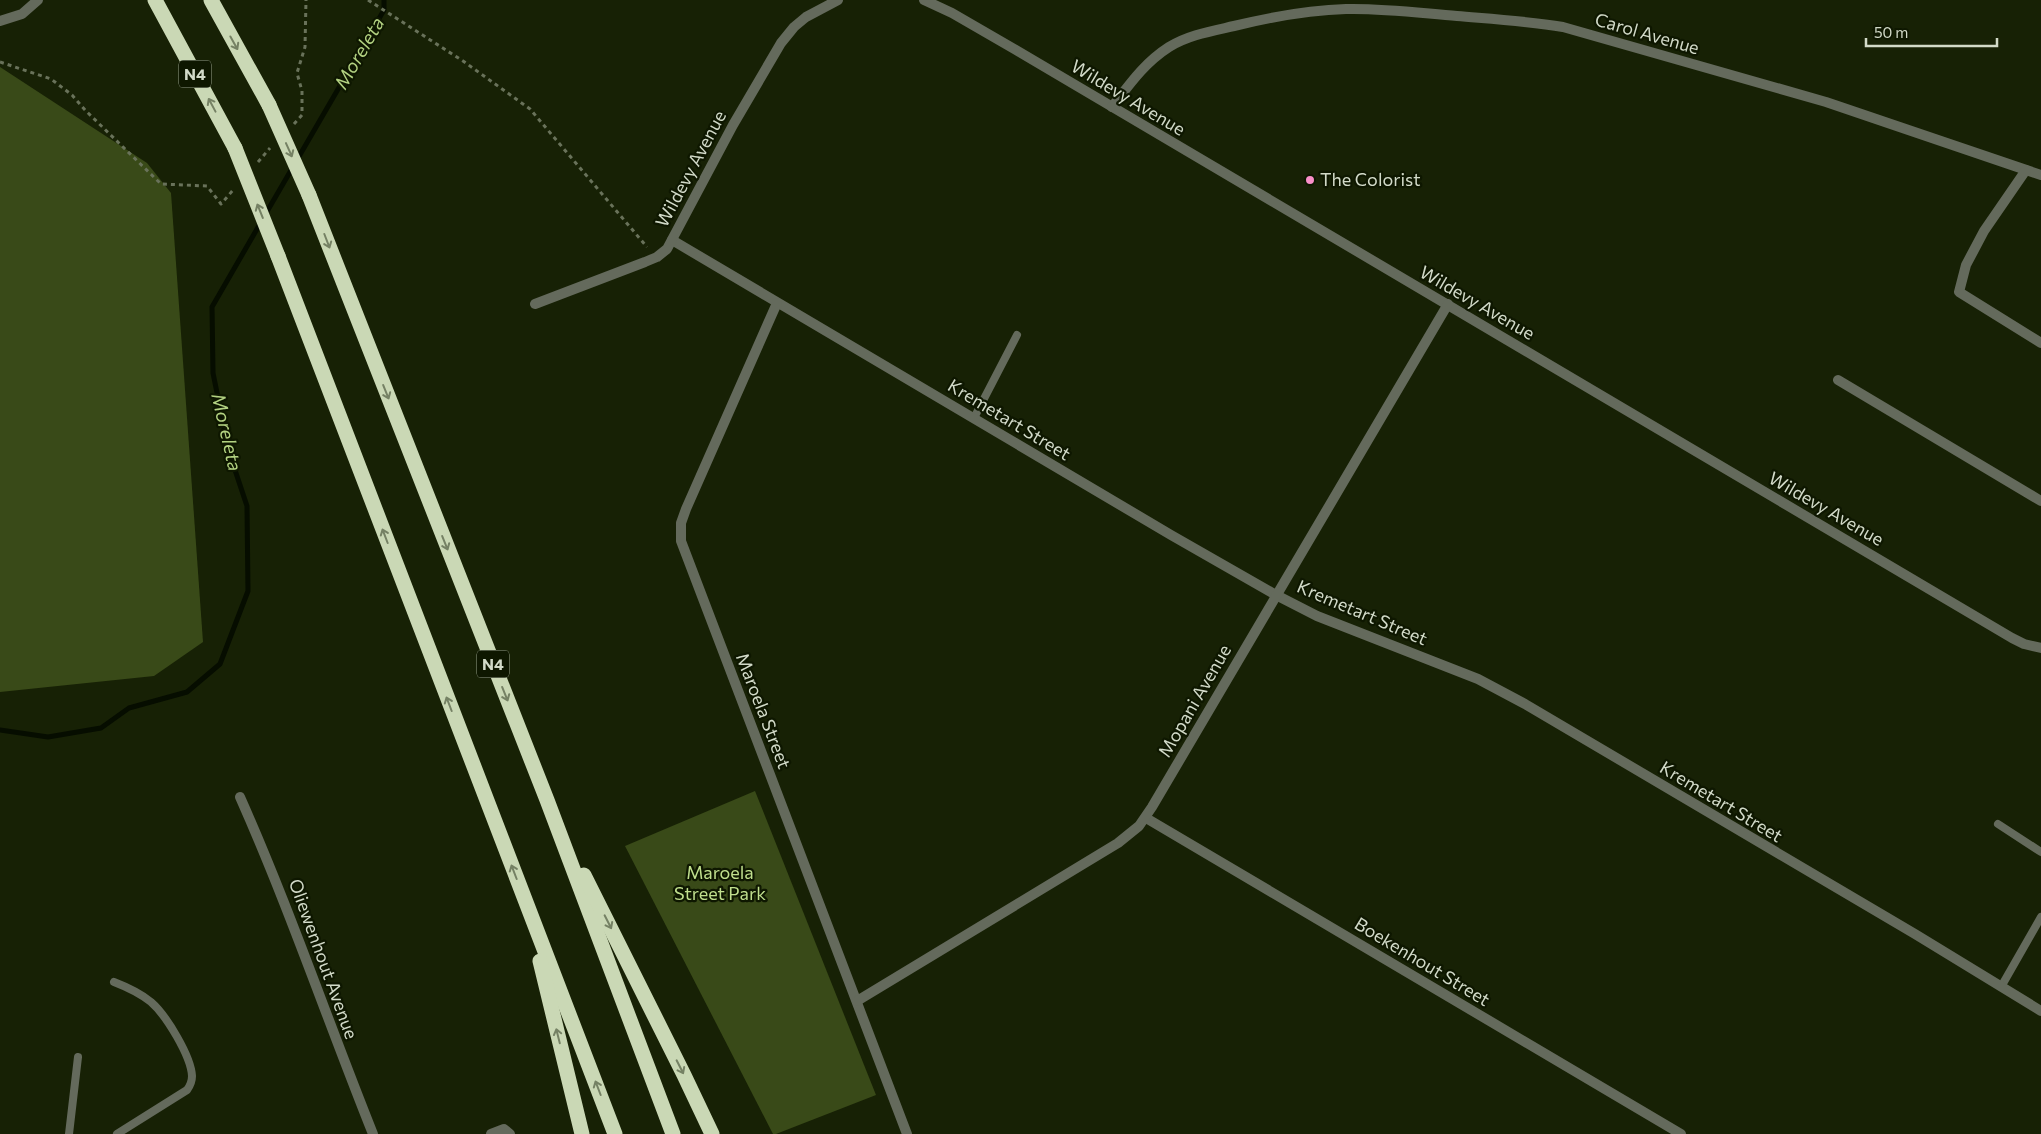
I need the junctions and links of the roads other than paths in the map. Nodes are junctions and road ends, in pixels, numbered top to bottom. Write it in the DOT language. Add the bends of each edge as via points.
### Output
graph roads {
  1 [pos="38,0"];
  2 [pos="155,0"];
  3 [pos="211,0"];
  4 [pos="838,0"];
  5 [pos="924,0"];
  6 [pos="0,21"];
  7 [pos="1112,108"];
  8 [pos="2026,170"];
  9 [pos="2041,175"];
  10 [pos="672,240"];
  11 [pos="777,303"];
  12 [pos="535,304"];
  13 [pos="1448,304"];
  14 [pos="1017,335"];
  15 [pos="2041,343"];
  16 [pos="1838,380"];
  17 [pos="974,418"];
  18 [pos="2041,501"];
  19 [pos="1276,595"];
  20 [pos="2041,648"];
  21 [pos="240,797"];
  22 [pos="547,800"];
  23 [pos="1146,818"];
  24 [pos="1998,824"];
  25 [pos="2041,852"];
  26 [pos="526,902"];
  27 [pos="2041,917"];
  28 [pos="114,982"];
  29 [pos="2001,987"];
  30 [pos="857,1001"];
  31 [pos="2041,1011"];
  32 [pos="78,1057"];
  33 [pos="69,1134"];
  34 [pos="118,1134"];
  35 [pos="373,1134"];
  36 [pos="491,1134"];
  37 [pos="510,1134"];
  38 [pos="582,1134"];
  39 [pos="616,1134"];
  40 [pos="673,1134"];
  41 [pos="712,1134"];
  42 [pos="908,1134"];
  43 [pos="1681,1134"];
  1 -- 6 [label="street" via="27,12"];
  26 -- 2 [label="highway, N4, one-way, bridge" via="235,148"];
  3 -- 22 [label="highway, N4, one-way, bridge" via="269,105 309,195"];
  4 -- 10 [label="street, Wildevy Avenue" via="806,17 780,43"];
  5 -- 7 [label="street, Wildevy Avenue" via="952,13"];
  7 -- 8 [label="street, Carol Avenue" via="1149,61 1187,38 1296,13 1394,10 1562,27 1835,105"];
  7 -- 13 [label="street, Wildevy Avenue"];
  8 -- 9 [label="street, Carol Avenue"];
  8 -- 15 [label="street" via="1984,231 1966,266 1959,292"];
  10 -- 11 [label="street, Kremetart Street"];
  10 -- 12 [label="street, Wildevy Avenue" via="657,257"];
  11 -- 17 [label="street, Kremetart Street"];
  11 -- 30 [label="street, Maroela Street" via="689,502 680,536"];
  13 -- 19 [label="street, Mopani Avenue"];
  13 -- 20 [label="street, Wildevy Avenue" via="2012,638"];
  14 -- 17 [label="lane"];
  16 -- 18 [label="street"];
  17 -- 19 [label="street, Kremetart Street"];
  19 -- 23 [label="street, Mopani Avenue"];
  19 -- 29 [label="street, Kremetart Street" via="1328,620 1455,669 1525,704"];
  21 -- 35 [label="street, Oliewenhout Avenue" via="282,896"];
  22 -- 40 [label="highway, N4"];
  22 -- 41 [label="highway, one-way"];
  23 -- 30 [label="street, Mopani Avenue" via="1118,843"];
  23 -- 43 [label="street, Boekenhout Street"];
  24 -- 25 [label="lane"];
  38 -- 26 [label="highway, one-way"];
  39 -- 26 [label="highway, N4, one-way"];
  27 -- 29 [label="lane"];
  28 -- 34 [label="lane" via="152,1003 176,1034 192,1077 187,1090 181,1095"];
  29 -- 31 [label="street, Kremetart Street"];
  30 -- 42 [label="street, Maroela Street"];
  32 -- 33 [label="lane"];
  36 -- 37 [label="street" via="504,1129"];
}
